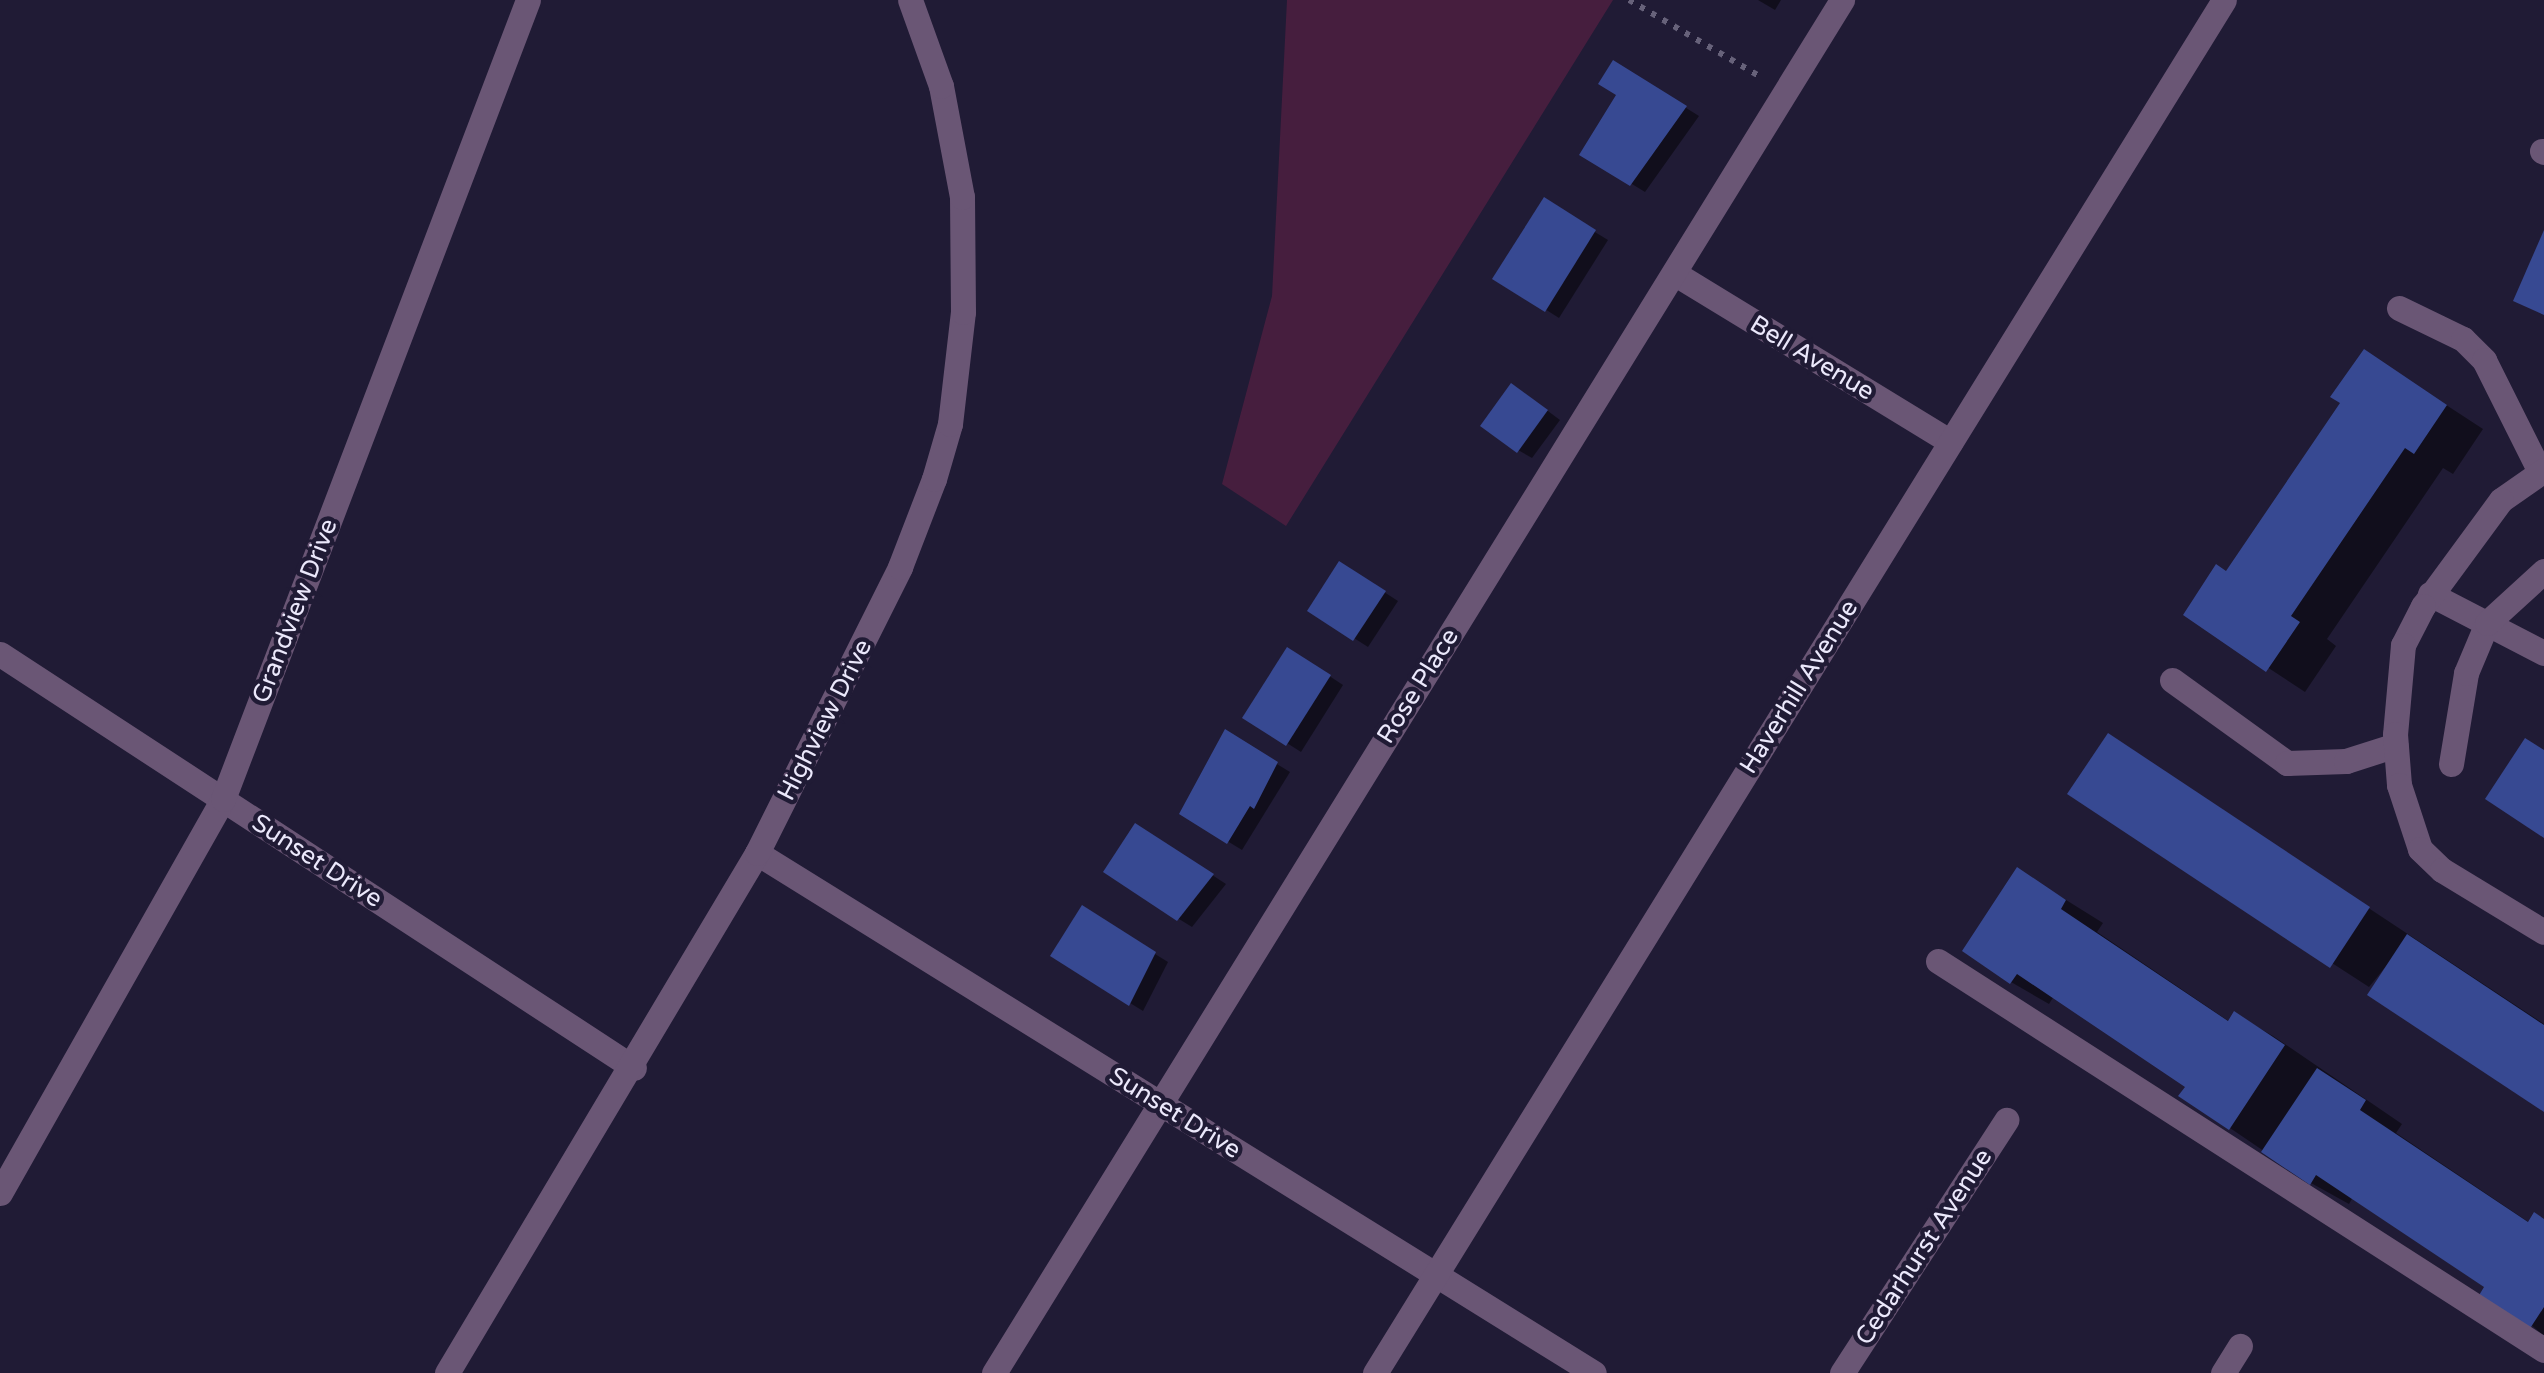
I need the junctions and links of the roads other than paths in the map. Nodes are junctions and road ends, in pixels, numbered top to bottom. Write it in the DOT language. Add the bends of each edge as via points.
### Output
graph roads {
  1 [pos="528,0"];
  2 [pos="910,0"];
  3 [pos="1842,0"];
  4 [pos="2224,0"];
  5 [pos="1674,273"];
  6 [pos="2399,308"];
  7 [pos="1950,442"];
  8 [pos="2542,471"];
  9 [pos="2544,571"];
  10 [pos="2430,594"];
  11 [pos="2487,623"];
  12 [pos="2544,653"];
  13 [pos="0,654"];
  14 [pos="2172,680"];
  15 [pos="2396,745"];
  16 [pos="2450,764"];
  17 [pos="222,799"];
  18 [pos="757,853"];
  19 [pos="2544,932"];
  20 [pos="1938,962"];
  21 [pos="634,1068"];
  22 [pos="1159,1103"];
  23 [pos="2006,1120"];
  24 [pos="0,1193"];
  25 [pos="1436,1275"];
  26 [pos="2240,1346"];
  27 [pos="2544,1350"];
  28 [pos="447,1373"];
  29 [pos="994,1373"];
  30 [pos="1374,1373"];
  31 [pos="1594,1373"];
  32 [pos="1842,1373"];
  33 [pos="2223,1373"];
  1 -- 17 [label="street, Grandview Drive"];
  2 -- 18 [label="street, Highview Drive" via="940,86 962,197 963,312 950,424 900,567"];
  3 -- 5 [label="street, Rose Place"];
  4 -- 7 [label="street, Haverhill Avenue"];
  5 -- 7 [label="street, Bell Avenue"];
  5 -- 22 [label="street, Rose Place"];
  6 -- 8 [label="street" via="2462,338 2484,360"];
  7 -- 25 [label="street, Haverhill Avenue"];
  8 -- 10 [label="street" via="2500,500"];
  9 -- 11 [label="street"];
  10 -- 11 [label="street"];
  10 -- 15 [label="street" via="2403,645"];
  11 -- 12 [label="street"];
  11 -- 16 [label="street" via="2466,674"];
  13 -- 17 [label="street, Sunset Drive"];
  14 -- 15 [label="street" via="2287,763 2346,761"];
  15 -- 19 [label="street" via="2407,818 2420,849 2442,870"];
  17 -- 21 [label="street, Sunset Drive"];
  17 -- 24 [label="street, Grandview Drive"];
  18 -- 21 [label="street, Highview Drive"];
  18 -- 22 [label="street, Sunset Drive"];
  20 -- 27 [label="street"];
  21 -- 28 [label="street, Highview Drive"];
  22 -- 25 [label="street, Sunset Drive"];
  22 -- 29 [label="street, Rose Place"];
  23 -- 32 [label="street, Cedarhurst Avenue"];
  25 -- 30 [label="street, Haverhill Avenue"];
  25 -- 31 [label="street, Sunset Drive"];
  26 -- 33 [label="street"];
}
